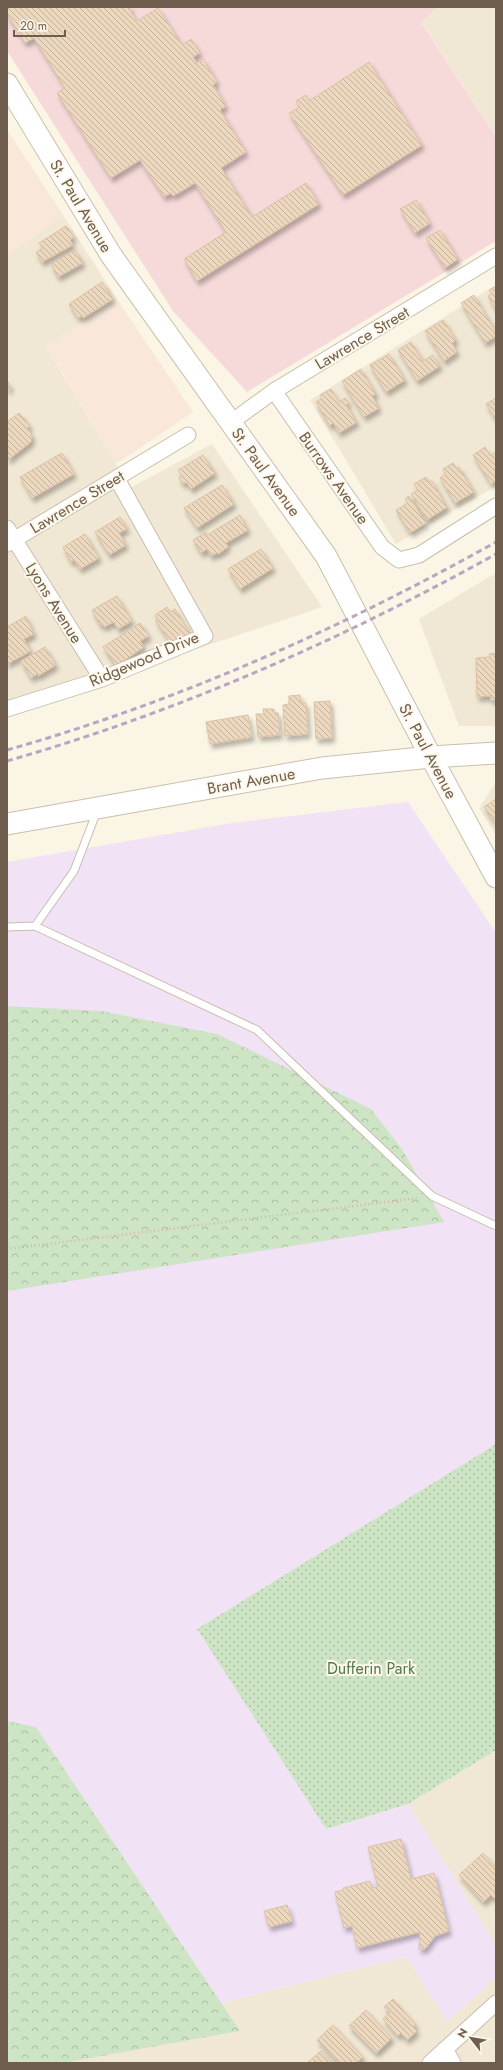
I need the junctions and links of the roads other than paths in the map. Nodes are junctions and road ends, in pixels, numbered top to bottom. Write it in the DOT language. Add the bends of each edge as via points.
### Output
graph roads {
  1 [pos="7,84"];
  2 [pos="496,256"];
  3 [pos="274,391"];
  4 [pos="230,422"];
  5 [pos="188,435"];
  6 [pos="117,479"];
  7 [pos="496,506"];
  8 [pos="10,537"];
  9 [pos="102,679"];
  10 [pos="7,709"];
  11 [pos="496,753"];
  12 [pos="431,757"];
  13 [pos="99,808"];
  14 [pos="7,824"];
  15 [pos="496,877"];
  16 [pos="35,926"];
  17 [pos="7,927"];
  18 [pos="496,1226"];
  19 [pos="496,2003"];
  20 [pos="445,2049"];
  21 [pos="430,2063"];
  22 [pos="454,2063"];
  1 -- 4 [label="main road, St. Paul Avenue" via="111,255"];
  2 -- 3 [label="street, Lawrence Street"];
  3 -- 4 [label="street, Lawrence Street"];
  3 -- 7 [label="street, Burrows Avenue" via="382,548 399,560 419,554"];
  4 -- 12 [label="main road, St. Paul Avenue" via="326,556"];
  5 -- 6 [label="street, Lawrence Street"];
  6 -- 8 [label="street, Lawrence Street"];
  6 -- 9 [label="street, Ridgewood Drive" via="205,636"];
  8 -- 9 [label="street, Lyons Avenue"];
  9 -- 10 [label="street, Ridgewood Drive"];
  11 -- 12 [label="main road, Brant Avenue"];
  12 -- 13 [label="main road, Brant Avenue" via="322,768"];
  12 -- 15 [label="main road, St. Paul Avenue"];
  13 -- 14 [label="main road, Brant Avenue"];
  13 -- 16 [label="lane" via="74,871"];
  16 -- 17 [label="lane"];
  16 -- 18 [label="lane" via="257,1030 432,1196"];
  19 -- 20 [label="street"];
  20 -- 21 [label="street"];
  20 -- 22 [label="street"];
}
